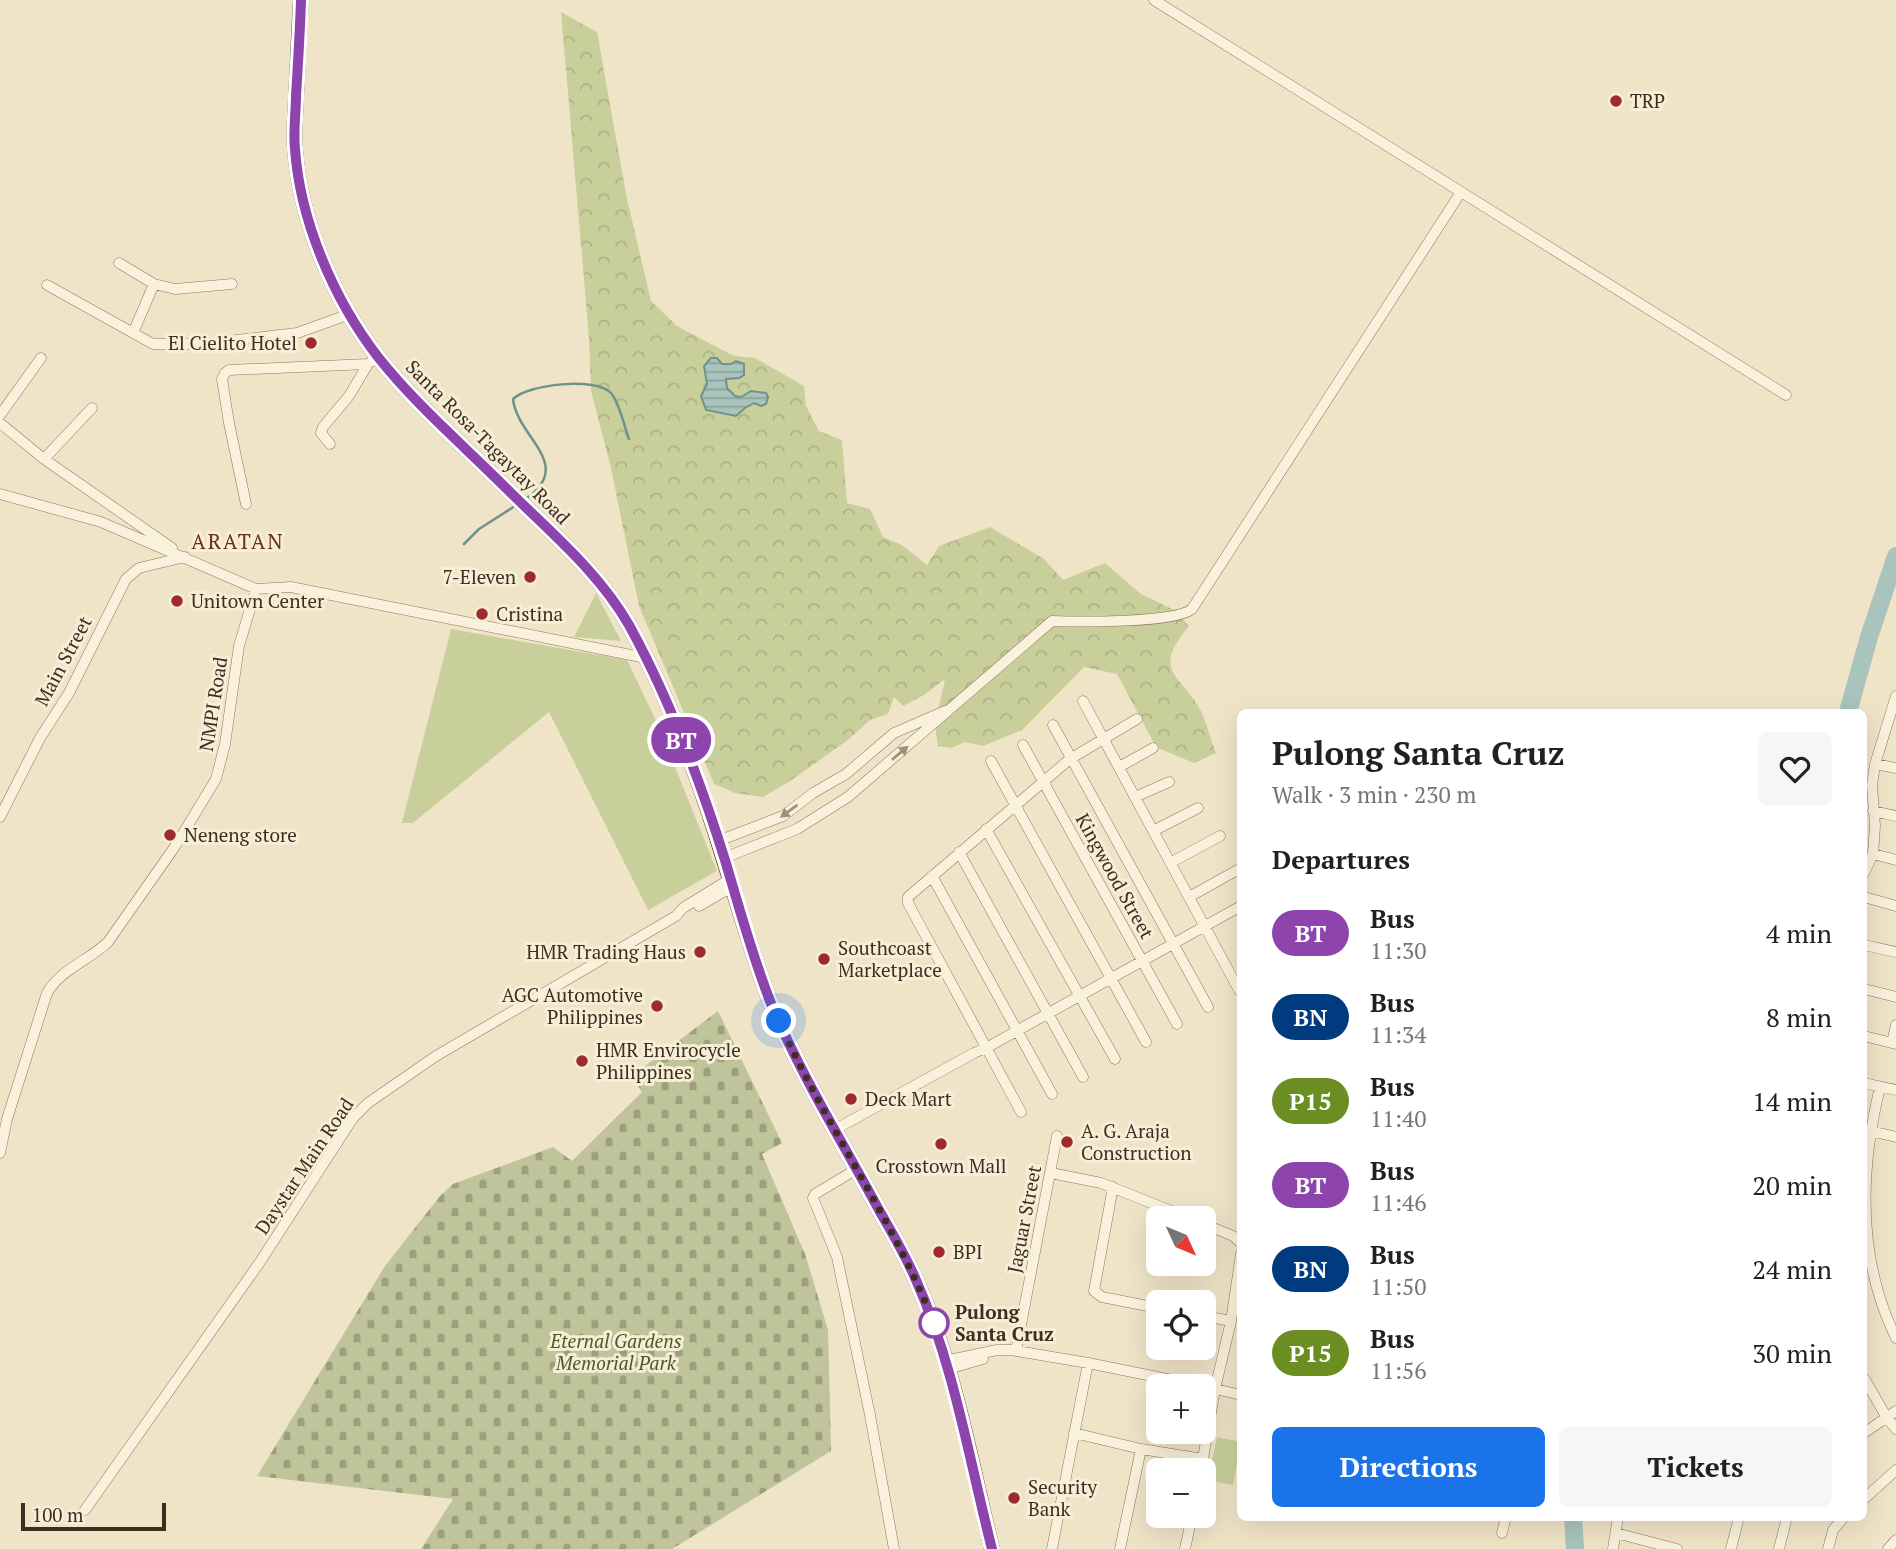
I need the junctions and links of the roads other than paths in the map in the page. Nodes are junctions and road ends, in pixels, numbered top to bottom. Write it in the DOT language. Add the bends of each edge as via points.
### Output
graph roads {
  1 [pos="301,0"];
  2 [pos="1154,0"];
  3 [pos="1461,192"];
  4 [pos="119,263"];
  5 [pos="153,284"];
  6 [pos="232,284"];
  7 [pos="47,285"];
  8 [pos="350,314"];
  9 [pos="133,333"];
  10 [pos="41,358"];
  11 [pos="373,360"];
  12 [pos="1786,395"];
  13 [pos="92,408"];
  14 [pos="0,415"];
  15 [pos="0,423"];
  16 [pos="330,444"];
  17 [pos="44,458"];
  18 [pos="0,494"];
  19 [pos="247,503"];
  20 [pos="185,557"];
  21 [pos="256,589"];
  22 [pos="646,658"];
  23 [pos="1896,696"];
  24 [pos="1083,701"];
  25 [pos="956,707"];
  26 [pos="1137,719"];
  27 [pos="1892,720"];
  28 [pos="1053,725"];
  29 [pos="1102,739"];
  30 [pos="1023,745"];
  31 [pos="1153,748"];
  32 [pos="1070,759"];
  33 [pos="991,761"];
  34 [pos="1875,764"];
  35 [pos="1119,767"];
  36 [pos="1896,768"];
  37 [pos="1169,782"];
  38 [pos="1044,783"];
  39 [pos="1135,797"];
  40 [pos="1015,806"];
  41 [pos="1198,808"];
  42 [pos="1873,811"];
  43 [pos="1896,816"];
  44 [pos="0,817"];
  45 [pos="986,829"];
  46 [pos="1153,831"];
  47 [pos="1220,836"];
  48 [pos="718,842"];
  49 [pos="959,852"];
  50 [pos="1873,854"];
  51 [pos="724,858"];
  52 [pos="1896,860"];
  53 [pos="1170,863"];
  54 [pos="1867,867"];
  55 [pos="1237,870"];
  56 [pos="932,876"];
  57 [pos="731,883"];
  58 [pos="1189,897"];
  59 [pos="1867,898"];
  60 [pos="1896,906"];
  61 [pos="1237,912"];
  62 [pos="1205,926"];
  63 [pos="1174,944"];
  64 [pos="1867,946"];
  65 [pos="1896,952"];
  66 [pos="1142,961"];
  67 [pos="1111,978"];
  68 [pos="1237,985"];
  69 [pos="1867,990"];
  70 [pos="1080,996"];
  71 [pos="1896,997"];
  72 [pos="1208,1007"];
  73 [pos="1049,1013"];
  74 [pos="1177,1024"];
  75 [pos="1896,1025"];
  76 [pos="1018,1031"];
  77 [pos="1867,1037"];
  78 [pos="1146,1042"];
  79 [pos="1894,1043"];
  80 [pos="986,1048"];
  81 [pos="1115,1059"];
  82 [pos="1083,1077"];
  83 [pos="1867,1084"];
  84 [pos="1880,1087"];
  85 [pos="1896,1090"];
  86 [pos="1052,1094"];
  87 [pos="1021,1112"];
  88 [pos="834,1130"];
  89 [pos="1867,1130"];
  90 [pos="1057,1136"];
  91 [pos="1896,1137"];
  92 [pos="0,1153"];
  93 [pos="857,1169"];
  94 [pos="1051,1173"];
  95 [pos="1113,1186"];
  96 [pos="1160,1206"];
  97 [pos="1216,1229"];
  98 [pos="1867,1236"];
  99 [pos="1237,1239"];
  100 [pos="1237,1281"];
  101 [pos="1146,1306"];
  102 [pos="1216,1318"];
  103 [pos="1231,1321"];
  104 [pos="1896,1338"];
  105 [pos="1011,1351"];
  106 [pos="1088,1363"];
  107 [pos="946,1365"];
  108 [pos="1212,1374"];
  109 [pos="1146,1375"];
  110 [pos="1867,1383"];
  111 [pos="1216,1389"];
  112 [pos="1237,1394"];
  113 [pos="1891,1415"];
  114 [pos="1896,1429"];
  115 [pos="1867,1431"];
  116 [pos="1074,1433"];
  117 [pos="1141,1449"];
  118 [pos="1197,1458"];
  119 [pos="1896,1470"];
  120 [pos="1867,1496"];
  121 [pos="85,1510"];
  122 [pos="1505,1521"];
  123 [pos="1618,1521"];
  124 [pos="1738,1521"];
  125 [pos="1786,1521"];
  126 [pos="1841,1521"];
  127 [pos="1189,1528"];
  128 [pos="1502,1533"];
  129 [pos="1616,1533"];
  130 [pos="1896,1540"];
  131 [pos="894,1549"];
  132 [pos="992,1549"];
  133 [pos="1052,1549"];
  134 [pos="1120,1549"];
  135 [pos="1185,1549"];
  136 [pos="1613,1549"];
  137 [pos="1677,1549"];
  138 [pos="1731,1549"];
  139 [pos="1779,1549"];
  140 [pos="1828,1549"];
  141 [pos="1888,1549"];
  1 -- 8 [label="main road, Santa Rosa-Tagaytay Road" via="294,146 317,244"];
  2 -- 3 [label="street"];
  3 -- 12 [label="street"];
  3 -- 25 [label="street" via="1192,609 1101,623 1052,621"];
  4 -- 5 [label="street"];
  5 -- 6 [label="street" via="174,289"];
  5 -- 9 [label="street"];
  7 -- 9 [label="street"];
  8 -- 9 [label="street" via="297,333 202,344 153,344"];
  8 -- 11 [label="main road, Santa Rosa-Tagaytay Road"];
  10 -- 14 [label="street"];
  11 -- 16 [label="street" via="323,427 321,433"];
  11 -- 19 [label="street" via="225,373 229,423"];
  11 -- 22 [label="main road, Santa Rosa-Tagaytay Road" via="534,516 614,602"];
  13 -- 17 [label="street"];
  15 -- 17 [label="street"];
  17 -- 20 [label="street"];
  18 -- 20 [label="street" via="101,522"];
  20 -- 21 [label="street"];
  20 -- 44 [label="street, Main Street" via="139,568 126,579"];
  21 -- 22 [label="street" via="291,587"];
  21 -- 92 [label="street, NMPI Road" via="239,646 216,779 108,943 52,984"];
  22 -- 48 [label="main road, Santa Rosa-Tagaytay Road"];
  23 -- 27 [label="street"];
  24 -- 29 [label="street"];
  25 -- 48 [label="street, one-way" via="894,733 846,774 783,816"];
  51 -- 25 [label="street, one-way" via="797,829 848,797"];
  26 -- 29 [label="street"];
  27 -- 34 [label="street"];
  28 -- 32 [label="street"];
  29 -- 32 [label="street"];
  29 -- 35 [label="street"];
  30 -- 38 [label="street, Kingwood Street"];
  31 -- 35 [label="street"];
  32 -- 38 [label="street"];
  32 -- 63 [label="street"];
  33 -- 40 [label="street"];
  34 -- 36 [label="street"];
  34 -- 42 [label="street"];
  35 -- 39 [label="street"];
  37 -- 39 [label="street"];
  38 -- 40 [label="street"];
  38 -- 66 [label="street, Kingwood Street"];
  39 -- 46 [label="street"];
  40 -- 45 [label="street"];
  40 -- 67 [label="street"];
  41 -- 46 [label="street"];
  42 -- 43 [label="street"];
  42 -- 50 [label="street"];
  45 -- 49 [label="street"];
  45 -- 70 [label="street"];
  46 -- 53 [label="street"];
  47 -- 53 [label="street"];
  48 -- 51 [label="main road, Santa Rosa-Tagaytay Road"];
  49 -- 56 [label="street"];
  49 -- 73 [label="street"];
  50 -- 52 [label="street"];
  50 -- 54 [label="street"];
  51 -- 57 [label="main road, Santa Rosa-Tagaytay Road"];
  53 -- 58 [label="street"];
  55 -- 58 [label="street"];
  56 -- 76 [label="street"];
  56 -- 80 [label="street" via="910,893 908,903"];
  57 -- 88 [label="main road, Santa Rosa-Tagaytay Road" via="770,1001"];
  57 -- 121 [label="street, Daystar Main Road" via="687,914 676,916 436,1056 368,1103"];
  58 -- 62 [label="street"];
  59 -- 60 [label="street"];
  61 -- 62 [label="street"];
  62 -- 63 [label="street"];
  62 -- 68 [label="street"];
  63 -- 66 [label="street"];
  63 -- 72 [label="street"];
  64 -- 65 [label="street"];
  66 -- 67 [label="street"];
  66 -- 74 [label="street, Kingwood Street"];
  67 -- 70 [label="street"];
  67 -- 78 [label="street"];
  69 -- 71 [label="street"];
  70 -- 73 [label="street"];
  70 -- 81 [label="street"];
  73 -- 76 [label="street"];
  73 -- 82 [label="street"];
  75 -- 79 [label="street"];
  76 -- 80 [label="street"];
  76 -- 86 [label="street"];
  77 -- 79 [label="street"];
  80 -- 87 [label="street"];
  80 -- 88 [label="street"];
  83 -- 84 [label="street"];
  84 -- 85 [label="street"];
  84 -- 89 [label="street"];
  88 -- 93 [label="main road, Santa Rosa-Tagaytay Road"];
  89 -- 91 [label="street"];
  90 -- 94 [label="street, Jaguar Street"];
  93 -- 107 [label="main road, Santa Rosa-Tagaytay Road" via="915,1278"];
  93 -- 131 [label="street" via="813,1199 839,1268"];
  94 -- 95 [label="street"];
  94 -- 105 [label="street, Jaguar Street"];
  95 -- 96 [label="street"];
  95 -- 101 [label="street" via="1094,1291 1102,1297"];
  97 -- 99 [label="street"];
  98 -- 104 [label="street" via="1879,1292"];
  100 -- 103 [label="street"];
  102 -- 103 [label="street"];
  103 -- 108 [label="street"];
  105 -- 106 [label="street"];
  105 -- 107 [label="street"];
  106 -- 109 [label="street"];
  106 -- 116 [label="street"];
  107 -- 132 [label="main road, Santa Rosa-Tagaytay Road"];
  110 -- 113 [label="street"];
  111 -- 112 [label="street"];
  113 -- 114 [label="street"];
  113 -- 115 [label="street"];
  116 -- 117 [label="street"];
  116 -- 133 [label="street"];
  117 -- 118 [label="street"];
  117 -- 134 [label="street"];
  119 -- 120 [label="street"];
  122 -- 128 [label="street"];
  123 -- 129 [label="street"];
  124 -- 138 [label="street"];
  125 -- 139 [label="street"];
  126 -- 140 [label="street"];
  127 -- 135 [label="street"];
  129 -- 136 [label="street"];
  129 -- 137 [label="street"];
  130 -- 141 [label="street"];
}
